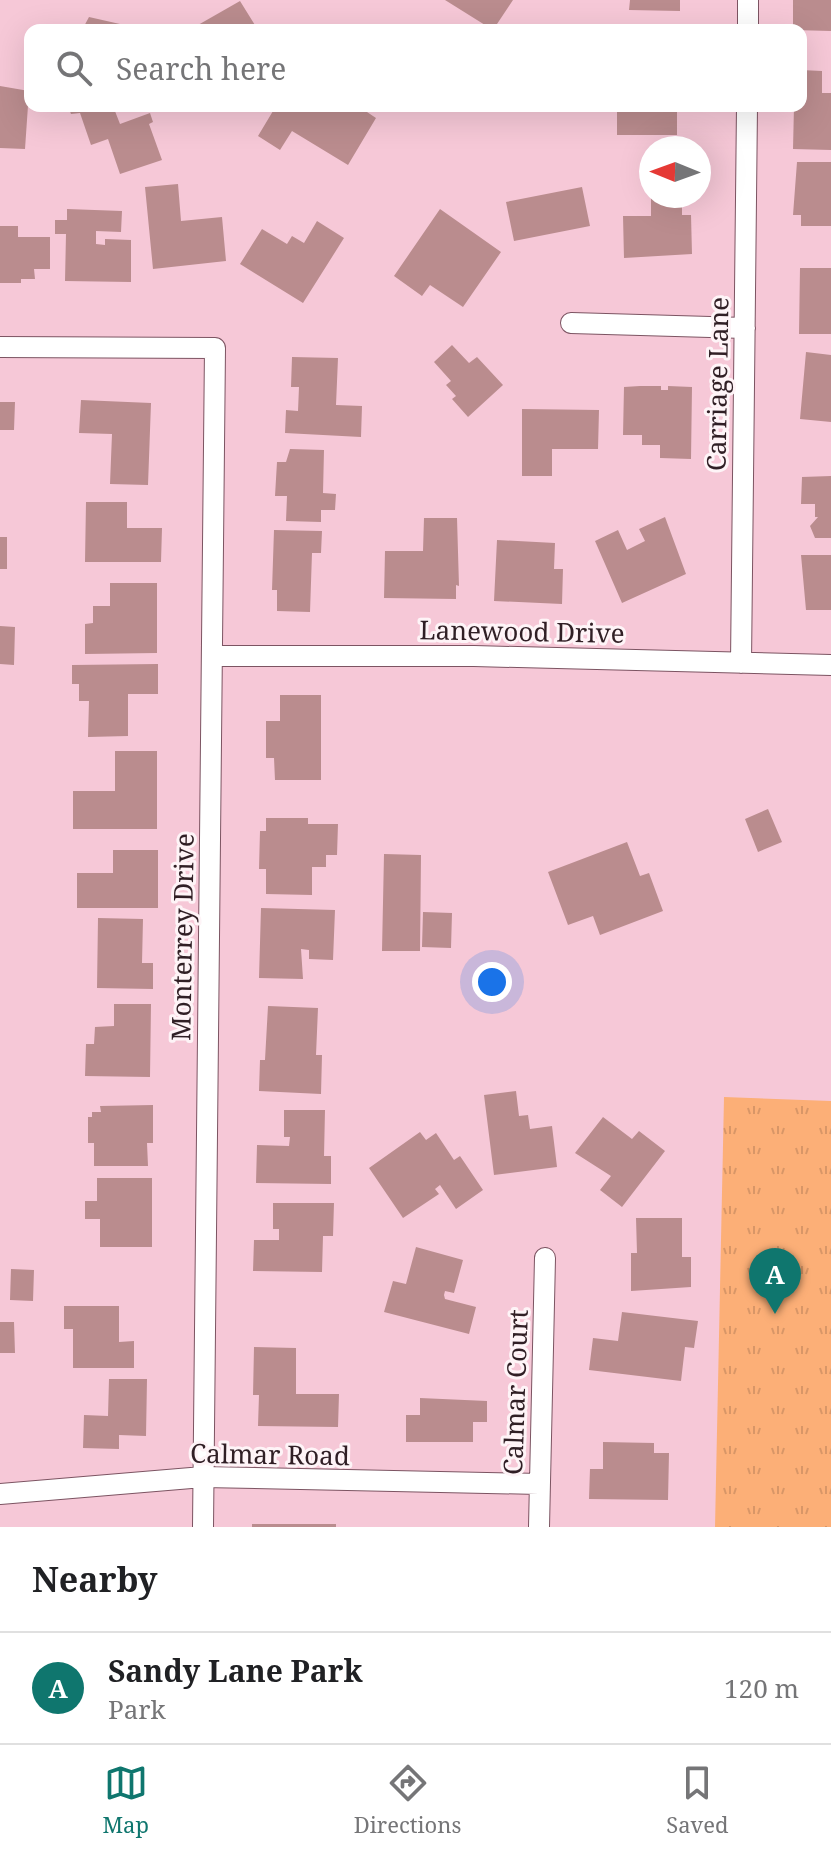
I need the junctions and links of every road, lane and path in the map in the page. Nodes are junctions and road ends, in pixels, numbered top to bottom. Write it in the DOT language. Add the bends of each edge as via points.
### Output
graph roads {
  1 [pos="748,0"];
  2 [pos="748,24"];
  3 [pos="747,112"];
  4 [pos="571,323"];
  5 [pos="745,328"];
  6 [pos="0,347"];
  7 [pos="212,656"];
  8 [pos="741,663"];
  9 [pos="831,665"];
  10 [pos="545,1258"];
  11 [pos="203,1477"];
  12 [pos="539,1484"];
  13 [pos="0,1494"];
  14 [pos="203,1527"];
  15 [pos="539,1527"];
  1 -- 2 [label="street"];
  3 -- 5 [label="street, Carriage Lane"];
  4 -- 5 [label="street"];
  5 -- 8 [label="street, Carriage Lane"];
  6 -- 7 [label="street, Monterrey Drive" via="215,348"];
  7 -- 8 [label="street, Lanewood Drive"];
  7 -- 11 [label="street, Monterrey Drive"];
  8 -- 9 [label="street, Lanewood Drive"];
  10 -- 12 [label="street, Calmar Court"];
  11 -- 12 [label="street, Calmar Road"];
  11 -- 13 [label="street, Calmar Road"];
  11 -- 14 [label="street, Monterrey Drive"];
  12 -- 15 [label="street, Calmar Court"];
}
